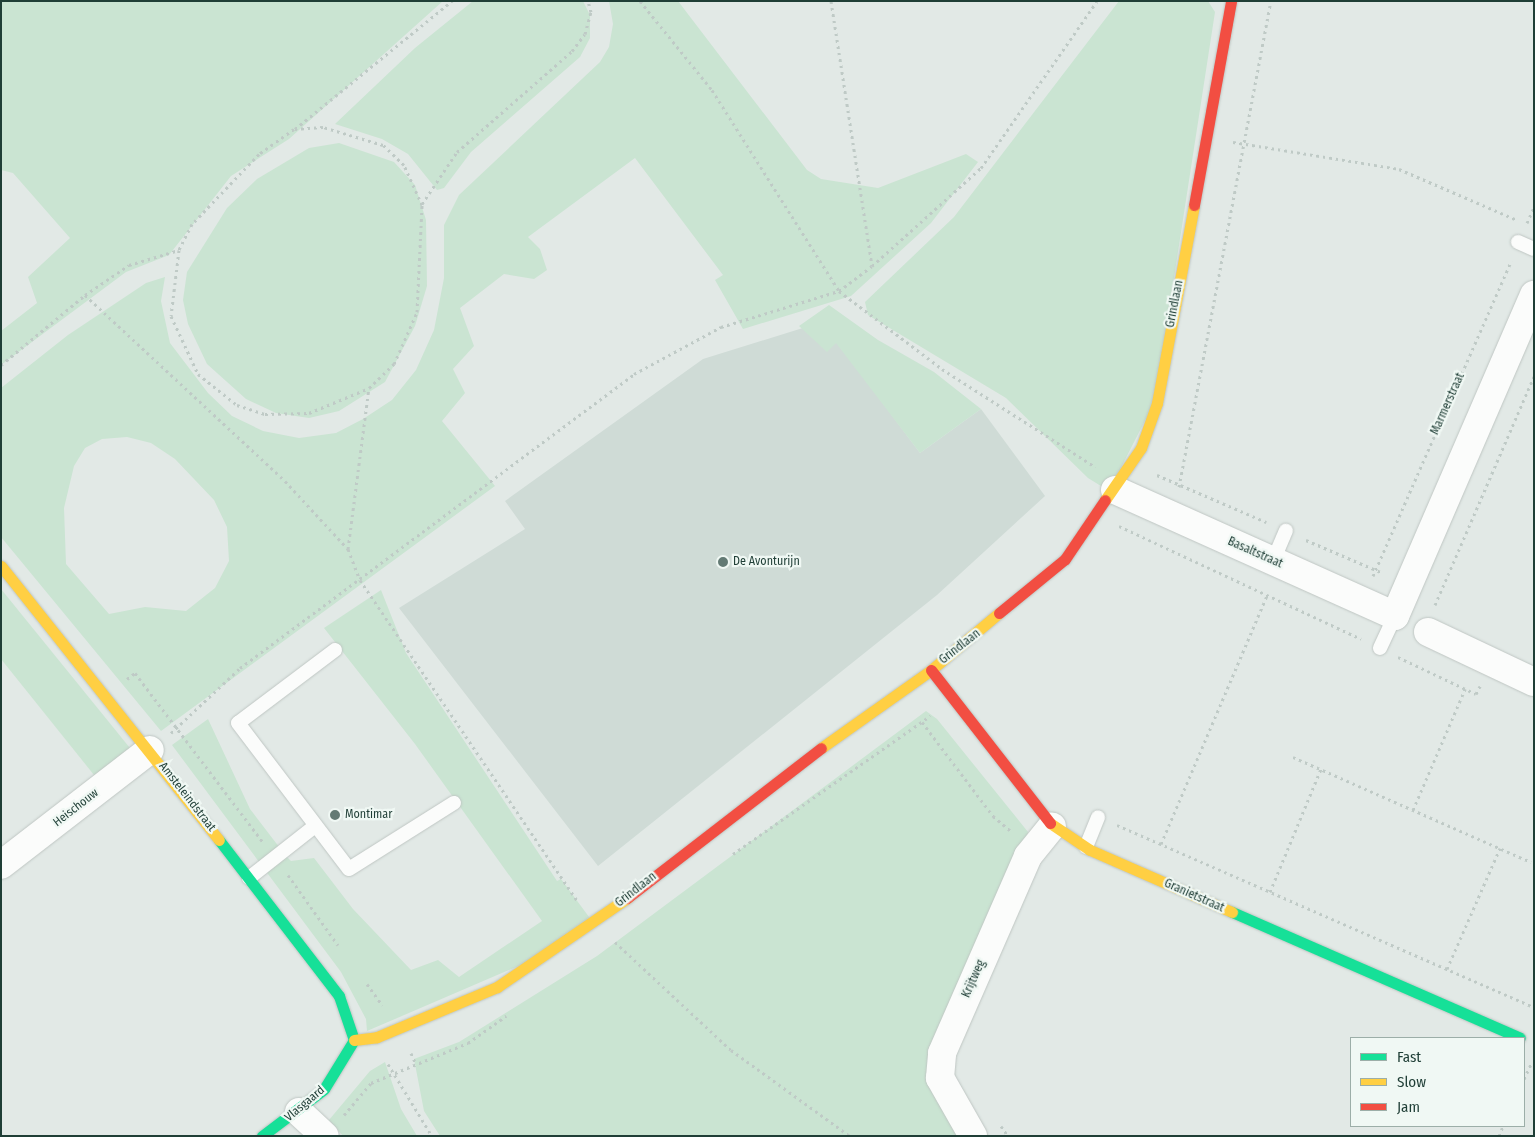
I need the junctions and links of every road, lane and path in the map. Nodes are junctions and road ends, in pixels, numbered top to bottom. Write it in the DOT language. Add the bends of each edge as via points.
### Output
graph roads {
  1 [pos="452,1"];
  2 [pos="588,1"];
  3 [pos="640,1"];
  4 [pos="831,1"];
  5 [pos="1097,1"];
  6 [pos="1232,1"];
  7 [pos="1271,1"];
  8 [pos="294,129"];
  9 [pos="1206,137"];
  10 [pos="1242,143"];
  11 [pos="422,204"];
  12 [pos="1534,207"];
  13 [pos="1526,224"];
  14 [pos="1518,242"];
  15 [pos="1534,249"];
  16 [pos="178,250"];
  17 [pos="872,266"];
  18 [pos="839,291"];
  19 [pos="1534,294"];
  20 [pos="85,295"];
  21 [pos="1,365"];
  22 [pos="1534,376"];
  23 [pos="369,388"];
  24 [pos="1118,484"];
  25 [pos="1167,514"];
  26 [pos="1096,516"];
  27 [pos="1286,531"];
  28 [pos="1152,542"];
  29 [pos="348,549"];
  30 [pos="1276,563"];
  31 [pos="1,566"];
  32 [pos="360,580"];
  33 [pos="1266,595"];
  34 [pos="1361,601"];
  35 [pos="1395,616"];
  36 [pos="1429,623"];
  37 [pos="1380,648"];
  38 [pos="335,650"];
  39 [pos="1490,662"];
  40 [pos="931,670"];
  41 [pos="1534,682"];
  42 [pos="1465,689"];
  43 [pos="922,722"];
  44 [pos="150,750"];
  45 [pos="1294,757"];
  46 [pos="1321,769"];
  47 [pos="454,803"];
  48 [pos="1413,810"];
  49 [pos="1098,817"];
  50 [pos="315,826"];
  51 [pos="1052,826"];
  52 [pos="1161,844"];
  53 [pos="1086,847"];
  54 [pos="1500,848"];
  55 [pos="1034,850"];
  56 [pos="1531,862"];
  57 [pos="1,866"];
  58 [pos="1148,876"];
  59 [pos="249,878"];
  60 [pos="1270,892"];
  61 [pos="596,922"];
  62 [pos="1447,969"];
  63 [pos="1534,1007"];
  64 [pos="377,1037"];
  65 [pos="1518,1037"];
  66 [pos="354,1040"];
  67 [pos="1534,1058"];
  68 [pos="1525,1077"];
  69 [pos="299,1112"];
  70 [pos="997,1120"];
  71 [pos="262,1136"];
  72 [pos="325,1136"];
  73 [pos="432,1136"];
  74 [pos="850,1136"];
  75 [pos="973,1136"];
  76 [pos="1008,1136"];
  1 -- 8 [label="path"];
  2 -- 11 [label="path" via="591,12 585,34 572,50 457,152"];
  3 -- 18 [label="path" via="712,90"];
  4 -- 17 [label="path"];
  5 -- 17 [label="path" via="981,168"];
  6 -- 9 [label="street, Grindlaan"];
  7 -- 10 [label="path"];
  8 -- 11 [label="path" via="323,127 383,145 404,166"];
  8 -- 16 [label="path" via="259,154 223,190 192,224"];
  9 -- 10 [label="path"];
  9 -- 24 [label="street, Grindlaan" via="1157,403 1141,448"];
  10 -- 13 [label="path" via="1399,169"];
  10 -- 25 [label="path" via="1180,485"];
  11 -- 23 [label="path" via="417,312 394,364"];
  12 -- 13 [label="path, Marmerstraat"];
  13 -- 14 [label="path, Marmerstraat"];
  14 -- 15 [label="lane"];
  14 -- 34 [label="path, Marmerstraat"];
  16 -- 20 [label="path" via="129,265"];
  16 -- 23 [label="path" via="171,316 198,374 236,405 265,414 309,413"];
  17 -- 18 [label="path"];
  18 -- 24 [label="path" via="942,369"];
  18 -- 32 [label="path" via="721,327 634,374"];
  19 -- 35 [label="street"];
  20 -- 21 [label="path"];
  20 -- 29 [label="path" via="284,481"];
  22 -- 36 [label="path"];
  23 -- 29 [label="path"];
  24 -- 25 [label="street, Basaltstraat"];
  24 -- 26 [label="street, Grindlaan"];
  25 -- 28 [label="path"];
  25 -- 30 [label="street, Basaltstraat"];
  26 -- 28 [label="path"];
  26 -- 40 [label="street, Grindlaan" via="1065,559 1026,596"];
  27 -- 30 [label="lane"];
  28 -- 33 [label="path"];
  29 -- 32 [label="path"];
  30 -- 33 [label="path"];
  30 -- 34 [label="street, Basaltstraat"];
  31 -- 44 [label="street, Amsteleindstraat"];
  32 -- 44 [label="path" via="240,668"];
  32 -- 61 [label="path" via="568,891"];
  33 -- 37 [label="path"];
  33 -- 52 [label="path"];
  34 -- 35 [label="street, Basaltstraat"];
  35 -- 37 [label="lane"];
  36 -- 39 [label="street"];
  37 -- 42 [label="path"];
  38 -- 50 [label="lane" via="238,723"];
  39 -- 41 [label="street"];
  39 -- 42 [label="path" via="1476,694"];
  40 -- 51 [label="street, Granietstraat"];
  40 -- 61 [label="street, Grindlaan" via="791,769"];
  42 -- 48 [label="path"];
  43 -- 55 [label="path" via="994,816"];
  44 -- 57 [label="street, Heischouw"];
  44 -- 59 [label="street, Amsteleindstraat"];
  45 -- 46 [label="path"];
  46 -- 48 [label="path"];
  46 -- 60 [label="path"];
  47 -- 50 [label="lane" via="348,869"];
  48 -- 54 [label="path"];
  49 -- 52 [label="path"];
  49 -- 53 [label="lane"];
  50 -- 59 [label="lane"];
  51 -- 53 [label="street, Granietstraat"];
  51 -- 55 [label="street, Krijtweg"];
  52 -- 58 [label="path"];
  52 -- 60 [label="path"];
  53 -- 58 [label="street, Granietstraat"];
  54 -- 56 [label="path"];
  54 -- 62 [label="path"];
  55 -- 75 [label="street, Krijtweg" via="942,1053 940,1078"];
  58 -- 65 [label="street, Granietstraat"];
  59 -- 66 [label="street, Amsteleindstraat" via="339,996"];
  60 -- 62 [label="path"];
  61 -- 64 [label="street, Grindlaan" via="497,986"];
  61 -- 74 [label="path" via="731,1050"];
  62 -- 63 [label="path"];
  64 -- 66 [label="street, Grindlaan"];
  64 -- 73 [label="path" via="392,1073"];
  66 -- 69 [label="street, Vlasgaard" via="324,1089"];
  67 -- 68 [label="path"];
  69 -- 71 [label="street, Vlasgaard"];
  69 -- 72 [label="street"];
  70 -- 76 [label="path"];
}
